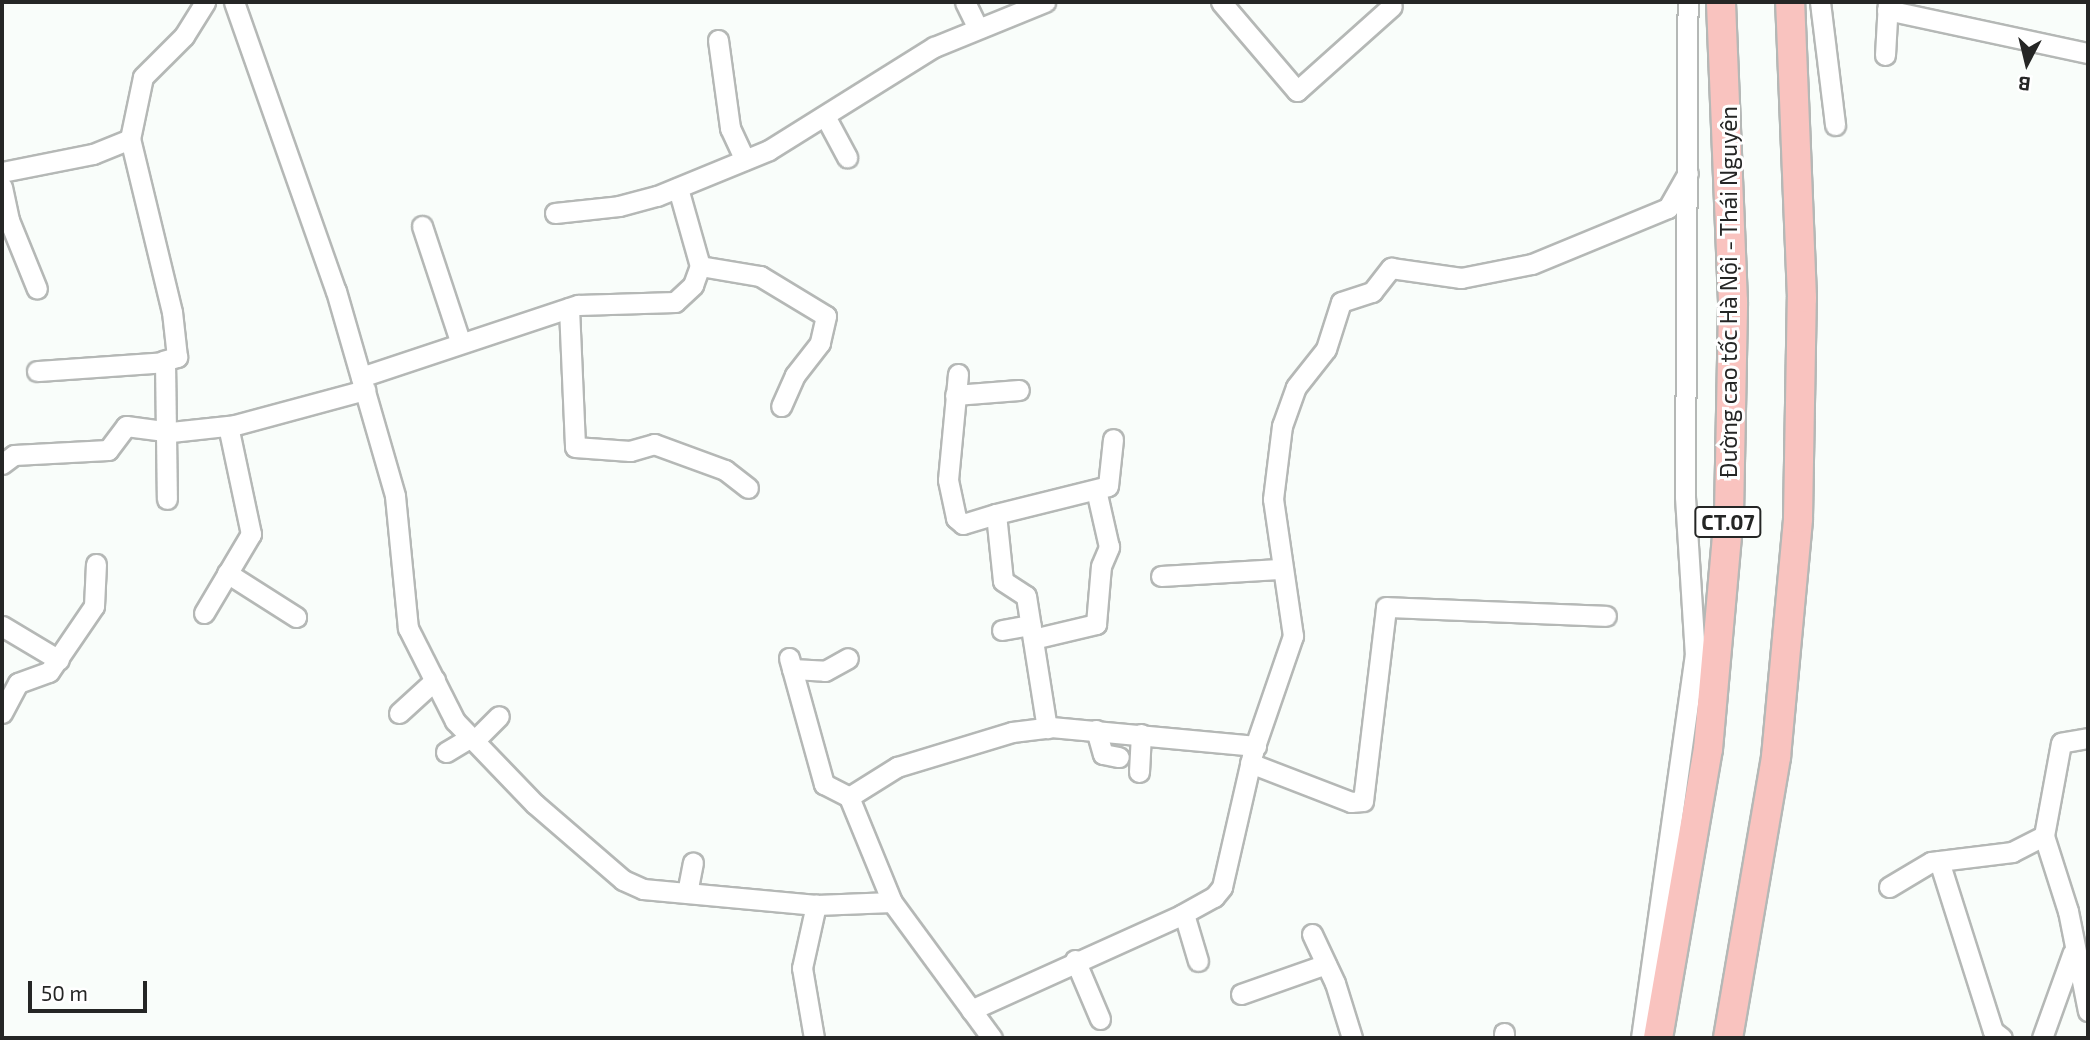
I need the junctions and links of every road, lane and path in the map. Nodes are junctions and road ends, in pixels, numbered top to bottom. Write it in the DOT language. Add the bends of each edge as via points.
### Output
graph roads {
  1 [pos="205,2"];
  2 [pos="234,2"];
  3 [pos="965,2"];
  4 [pos="1045,2"];
  5 [pos="1221,2"];
  6 [pos="1688,2"];
  7 [pos="1721,2"];
  8 [pos="1790,2"];
  9 [pos="1820,2"];
  10 [pos="1392,6"];
  11 [pos="1887,6"];
  12 [pos="977,27"];
  13 [pos="718,40"];
  14 [pos="2088,53"];
  15 [pos="1885,55"];
  16 [pos="825,116"];
  17 [pos="1835,125"];
  18 [pos="130,139"];
  19 [pos="847,157"];
  20 [pos="745,160"];
  21 [pos="2,172"];
  22 [pos="1688,173"];
  23 [pos="2,187"];
  24 [pos="678,188"];
  25 [pos="555,212"];
  26 [pos="422,226"];
  27 [pos="700,266"];
  28 [pos="37,289"];
  29 [pos="569,308"];
  30 [pos="460,341"];
  31 [pos="163,360"];
  32 [pos="37,371"];
  33 [pos="958,374"];
  34 [pos="363,383"];
  35 [pos="1019,390"];
  36 [pos="955,395"];
  37 [pos="781,406"];
  38 [pos="228,426"];
  39 [pos="168,432"];
  40 [pos="1113,439"];
  41 [pos="2,464"];
  42 [pos="748,488"];
  43 [pos="1096,490"];
  44 [pos="167,499"];
  45 [pos="996,514"];
  46 [pos="96,564"];
  47 [pos="1279,569"];
  48 [pos="228,573"];
  49 [pos="1161,576"];
  50 [pos="204,613"];
  51 [pos="1606,615"];
  52 [pos="296,617"];
  53 [pos="2,626"];
  54 [pos="1002,631"];
  55 [pos="1032,632"];
  56 [pos="848,658"];
  57 [pos="59,660"];
  58 [pos="435,680"];
  59 [pos="2,713"];
  60 [pos="399,713"];
  61 [pos="499,716"];
  62 [pos="1047,728"];
  63 [pos="1096,730"];
  64 [pos="1142,734"];
  65 [pos="2088,738"];
  66 [pos="472,739"];
  67 [pos="446,752"];
  68 [pos="1253,755"];
  69 [pos="1119,757"];
  70 [pos="1139,772"];
  71 [pos="849,797"];
  72 [pos="2044,836"];
  73 [pos="1939,861"];
  74 [pos="693,863"];
  75 [pos="1889,887"];
  76 [pos="687,893"];
  77 [pos="892,902"];
  78 [pos="816,905"];
  79 [pos="1184,914"];
  80 [pos="1312,934"];
  81 [pos="2073,952"];
  82 [pos="1075,960"];
  83 [pos="1198,961"];
  84 [pos="1326,964"];
  85 [pos="1241,994"];
  86 [pos="971,1010"];
  87 [pos="2088,1011"];
  88 [pos="1100,1019"];
  89 [pos="814,1038"];
  90 [pos="992,1038"];
  91 [pos="1352,1038"];
  92 [pos="1641,1038"];
  93 [pos="1658,1038"];
  94 [pos="1728,1038"];
  95 [pos="2002,1038"];
  96 [pos="2042,1038"];
  1 -- 18 [label="street" via="184,36 143,77"];
  2 -- 34 [label="street"];
  3 -- 12 [label="street"];
  4 -- 12 [label="street"];
  5 -- 10 [label="street" via="1297,91"];
  6 -- 22 [label="street"];
  7 -- 93 [label="highway, Đường cao tốc Hà Nội - Thái Nguyên / CT.07" via="1733,302 1729,515 1708,749"];
  8 -- 94 [label="highway, CT.07" via="1802,298 1798,518 1776,757"];
  9 -- 17 [label="street"];
  11 -- 14 [label="street"];
  11 -- 15 [label="street"];
  12 -- 16 [label="street" via="934,47"];
  13 -- 20 [label="street" via="730,128"];
  16 -- 19 [label="street"];
  16 -- 20 [label="street"];
  18 -- 21 [label="street" via="93,154"];
  18 -- 31 [label="street" via="172,312 177,357"];
  20 -- 24 [label="street"];
  22 -- 47 [label="street" via="1668,208 1532,264 1461,278 1391,268 1372,292 1341,302 1326,349 1296,387 1282,426 1273,499"];
  22 -- 92 [label="street" via="1685,496 1695,656"];
  23 -- 28 [label="street" via="9,220"];
  24 -- 25 [label="street" via="619,206"];
  24 -- 27 [label="street"];
  26 -- 30 [label="street"];
  27 -- 29 [label="street" via="693,285 675,302"];
  27 -- 37 [label="street" via="760,276 826,316 820,343 795,375"];
  29 -- 30 [label="street"];
  29 -- 42 [label="street" via="575,447 631,451 653,444 725,470"];
  30 -- 34 [label="street"];
  31 -- 32 [label="street"];
  31 -- 39 [label="street"];
  33 -- 36 [label="street"];
  34 -- 38 [label="street"];
  34 -- 58 [label="street" via="396,496 402,608"];
  35 -- 36 [label="street"];
  36 -- 45 [label="street" via="948,480 956,518 963,524"];
  38 -- 39 [label="street"];
  38 -- 48 [label="street" via="252,522 251,534"];
  39 -- 41 [label="street" via="126,426 108,450 14,455"];
  39 -- 44 [label="street"];
  40 -- 43 [label="street" via="1112,482"];
  43 -- 45 [label="street"];
  43 -- 55 [label="street" via="1109,547 1101,566 1096,624"];
  45 -- 55 [label="street" via="1003,581 1026,596"];
  46 -- 57 [label="street" via="94,606"];
  47 -- 49 [label="street"];
  47 -- 68 [label="street" via="1293,636"];
  48 -- 50 [label="street"];
  48 -- 52 [label="street"];
  51 -- 68 [label="street" via="1386,607 1363,801 1351,802"];
  53 -- 57 [label="street"];
  54 -- 55 [label="street"];
  55 -- 62 [label="street"];
  56 -- 71 [label="street" via="832,670 790,664 824,785"];
  57 -- 59 [label="street" via="48,672 18,683"];
  58 -- 60 [label="street"];
  58 -- 66 [label="street" via="455,721"];
  61 -- 66 [label="street"];
  62 -- 63 [label="street"];
  62 -- 71 [label="street" via="1012,732 897,767"];
  63 -- 64 [label="street"];
  63 -- 69 [label="street" via="1103,754"];
  64 -- 68 [label="street"];
  64 -- 70 [label="street"];
  65 -- 72 [label="street" via="2062,743"];
  66 -- 67 [label="street"];
  66 -- 76 [label="street" via="535,804 623,880"];
  68 -- 79 [label="street" via="1222,887 1214,897"];
  71 -- 77 [label="street"];
  72 -- 73 [label="street" via="2012,852"];
  72 -- 81 [label="street" via="2068,911"];
  73 -- 75 [label="street" via="1911,870"];
  73 -- 95 [label="street" via="1993,1031"];
  74 -- 76 [label="street"];
  76 -- 78 [label="street"];
  77 -- 78 [label="street"];
  77 -- 86 [label="street"];
  78 -- 89 [label="street" via="802,968"];
  79 -- 82 [label="street"];
  79 -- 83 [label="street"];
  80 -- 84 [label="street"];
  81 -- 87 [label="street"];
  81 -- 96 [label="street"];
  82 -- 86 [label="street"];
  82 -- 88 [label="street"];
  84 -- 85 [label="street"];
  84 -- 91 [label="street"];
  86 -- 90 [label="street"];
}
